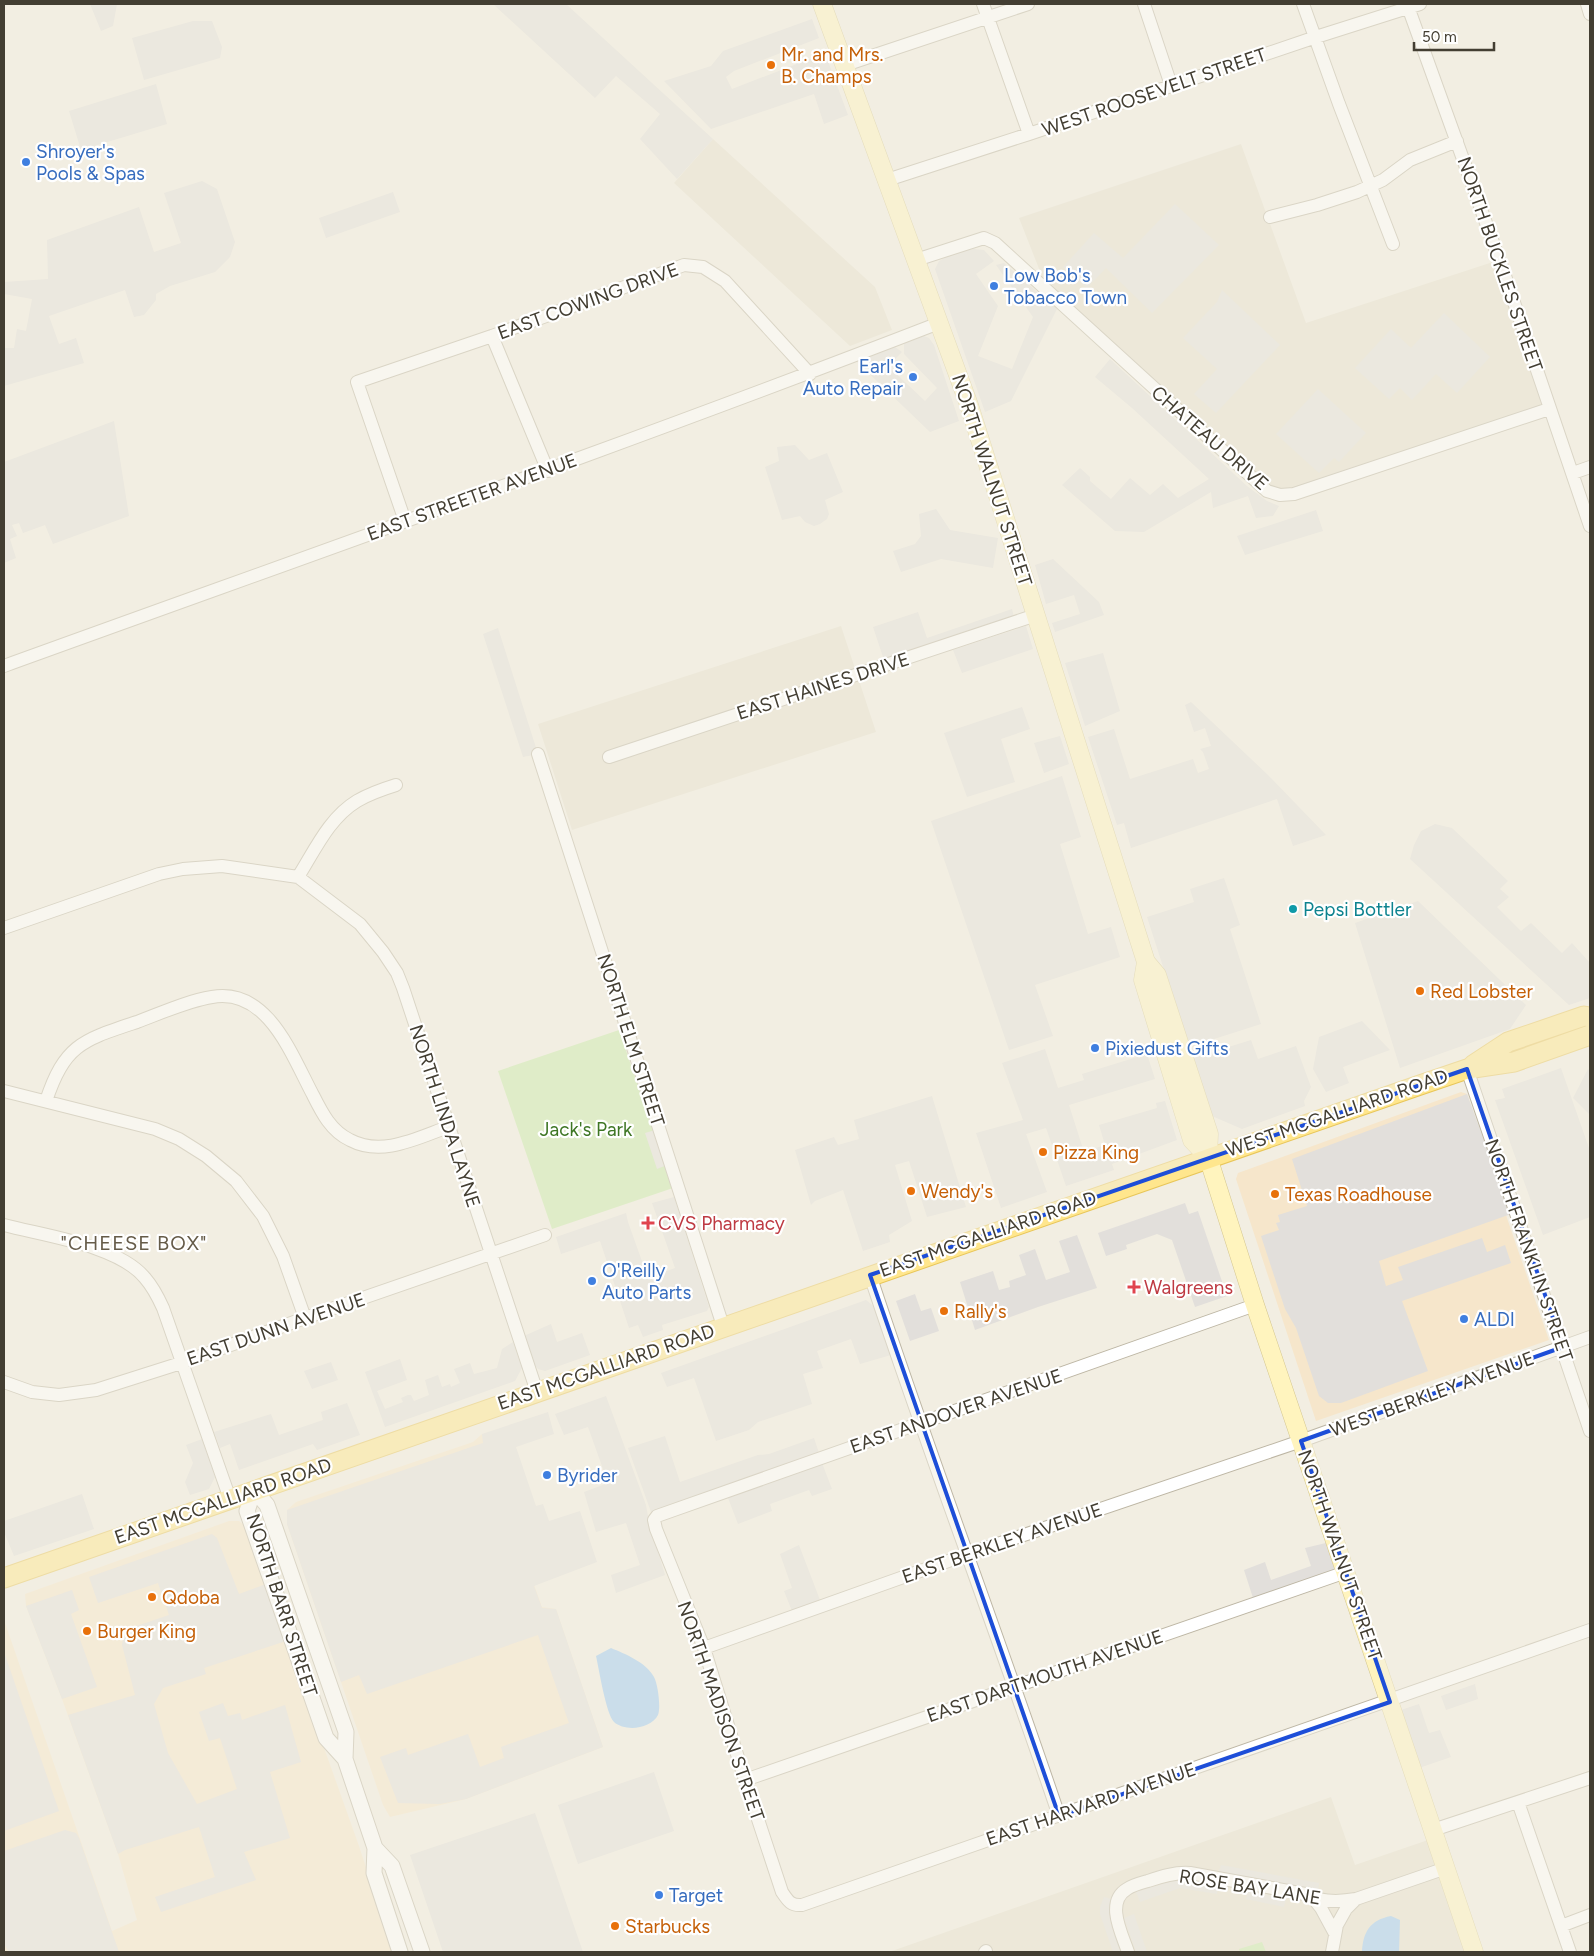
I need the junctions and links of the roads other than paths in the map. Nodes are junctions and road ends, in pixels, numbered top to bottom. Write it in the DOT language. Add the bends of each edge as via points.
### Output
graph roads {
  1 [pos="822,4"];
  2 [pos="984,4"];
  3 [pos="1028,4"];
  4 [pos="1144,4"];
  5 [pos="1303,4"];
  6 [pos="1587,4"];
  7 [pos="1412,5"];
  8 [pos="1590,14"];
  9 [pos="988,18"];
  10 [pos="1316,37"];
  11 [pos="845,65"];
  12 [pos="1171,85"];
  13 [pos="1029,134"];
  14 [pos="1457,141"];
  15 [pos="887,180"];
  16 [pos="1372,185"];
  17 [pos="1270,217"];
  18 [pos="1393,244"];
  19 [pos="916,260"];
  20 [pos="939,323"];
  21 [pos="492,336"];
  22 [pos="810,374"];
  23 [pos="1549,409"];
  24 [pos="1590,467"];
  25 [pos="548,471"];
  26 [pos="1573,473"];
  27 [pos="405,521"];
  28 [pos="1590,526"];
  29 [pos="1036,615"];
  30 [pos="4,666"];
  31 [pos="538,754"];
  32 [pos="609,757"];
  33 [pos="396,785"];
  34 [pos="298,877"];
  35 [pos="4,928"];
  36 [pos="1590,1017"];
  37 [pos="1590,1035"];
  38 [pos="1467,1069"];
  39 [pos="4,1091"];
  40 [pos="46,1101"];
  41 [pos="448,1127"];
  42 [pos="1208,1157"];
  43 [pos="4,1226"];
  44 [pos="545,1236"];
  45 [pos="490,1254"];
  46 [pos="870,1275"];
  47 [pos="1254,1305"];
  48 [pos="305,1318"];
  49 [pos="724,1326"];
  50 [pos="1590,1337"];
  51 [pos="1563,1347"];
  52 [pos="181,1363"];
  53 [pos="4,1382"];
  54 [pos="537,1392"];
  55 [pos="920,1423"];
  56 [pos="1590,1431"];
  57 [pos="1301,1441"];
  58 [pos="254,1490"];
  59 [pos="230,1499"];
  60 [pos="657,1516"];
  61 [pos="968,1554"];
  62 [pos="1346,1572"];
  63 [pos="4,1578"];
  64 [pos="1590,1630"];
  65 [pos="704,1648"];
  66 [pos="1015,1686"];
  67 [pos="1390,1702"];
  68 [pos="345,1759"];
  69 [pos="1590,1778"];
  70 [pos="745,1780"];
  71 [pos="1518,1802"];
  72 [pos="1059,1816"];
  73 [pos="1433,1830"];
  74 [pos="375,1848"];
  75 [pos="1446,1868"];
  76 [pos="1313,1898"];
  77 [pos="1356,1899"];
  78 [pos="792,1904"];
  79 [pos="1590,1915"];
  80 [pos="1561,1926"];
  81 [pos="1334,1932"];
  82 [pos="400,1952"];
  83 [pos="422,1952"];
  84 [pos="1128,1952"];
  85 [pos="1332,1952"];
  86 [pos="1474,1952"];
  87 [pos="1570,1952"];
  1 -- 11 [label="main road, NORTH WALNUT STREET"];
  2 -- 9 [label="street"];
  3 -- 9 [label="street"];
  4 -- 12 [label="street"];
  5 -- 10 [label="street"];
  6 -- 8 [label="street"];
  7 -- 10 [label="street, WEST ROOSEVELT STREET"];
  7 -- 14 [label="street, NORTH BUCKLES STREET"];
  9 -- 11 [label="street"];
  9 -- 13 [label="street"];
  10 -- 12 [label="street, WEST ROOSEVELT STREET"];
  10 -- 16 [label="street"];
  11 -- 15 [label="main road, NORTH WALNUT STREET"];
  12 -- 13 [label="street, WEST ROOSEVELT STREET"];
  13 -- 15 [label="street, WEST ROOSEVELT STREET"];
  14 -- 16 [label="street" via="1410,160"];
  14 -- 23 [label="street, NORTH BUCKLES STREET"];
  15 -- 19 [label="main road, NORTH WALNUT STREET"];
  16 -- 17 [label="street" via="1317,205"];
  16 -- 18 [label="street"];
  19 -- 20 [label="main road, NORTH WALNUT STREET"];
  19 -- 23 [label="street, CHATEAU DRIVE" via="984,238 995,243 1268,491 1280,495 1294,494"];
  20 -- 22 [label="street, EAST STREETER AVENUE"];
  20 -- 29 [label="main road, NORTH WALNUT STREET"];
  21 -- 22 [label="street, EAST COWING DRIVE" via="676,266 703,266 725,281"];
  21 -- 25 [label="street"];
  21 -- 27 [label="street, EAST COWING DRIVE" via="358,382"];
  22 -- 25 [label="street, EAST STREETER AVENUE"];
  23 -- 26 [label="street, NORTH BUCKLES STREET"];
  24 -- 26 [label="street"];
  25 -- 27 [label="street, EAST STREETER AVENUE"];
  26 -- 28 [label="street, NORTH BUCKLES STREET"];
  27 -- 30 [label="street, EAST STREETER AVENUE"];
  29 -- 32 [label="street, EAST HAINES DRIVE"];
  29 -- 42 [label="main road, NORTH WALNUT STREET" via="1146,962 1143,980 1192,1140"];
  31 -- 49 [label="street, NORTH ELM STREET"];
  33 -- 34 [label="street" via="358,801 342,814 326,830"];
  34 -- 35 [label="street" via="222,866 183,869 159,874"];
  34 -- 41 [label="street, NORTH LINDA LAYNE" via="360,924 397,973"];
  36 -- 38 [label="main road, WEST MCGALLIARD ROAD" via="1584,1016 1508,1042"];
  37 -- 38 [label="main road, WEST MCGALLIARD ROAD" via="1514,1062"];
  38 -- 42 [label="main road, WEST MCGALLIARD ROAD"];
  38 -- 51 [label="street, NORTH FRANKLIN STREET"];
  39 -- 40 [label="street"];
  40 -- 41 [label="street" via="58,1069 84,1042 202,999 222,996 248,1003 270,1020 324,1116 335,1130 350,1140 364,1146 388,1147"];
  40 -- 48 [label="street" via="154,1129 189,1144 217,1164 240,1186 263,1216 283,1256"];
  41 -- 45 [label="street, NORTH LINDA LAYNE"];
  42 -- 46 [label="main road, EAST MCGALLIARD ROAD"];
  42 -- 47 [label="main road, NORTH WALNUT STREET"];
  43 -- 52 [label="street, NORTH BARR STREET" via="102,1250 136,1268 154,1289"];
  44 -- 45 [label="street, EAST DUNN AVENUE"];
  45 -- 48 [label="street, EAST DUNN AVENUE"];
  45 -- 54 [label="street, NORTH LINDA LAYNE"];
  46 -- 49 [label="main road, EAST MCGALLIARD ROAD"];
  46 -- 55 [label="street"];
  47 -- 55 [label="street, EAST ANDOVER AVENUE"];
  47 -- 57 [label="main road, NORTH WALNUT STREET"];
  48 -- 52 [label="street, EAST DUNN AVENUE"];
  49 -- 54 [label="main road, EAST MCGALLIARD ROAD"];
  50 -- 51 [label="street, WEST BERKLEY AVENUE"];
  51 -- 56 [label="street, NORTH FRANKLIN STREET"];
  51 -- 57 [label="street, WEST BERKLEY AVENUE"];
  52 -- 53 [label="street, EAST DUNN AVENUE" via="96,1390 59,1395 32,1392"];
  52 -- 59 [label="street, NORTH BARR STREET"];
  54 -- 58 [label="main road, EAST MCGALLIARD ROAD"];
  55 -- 60 [label="street, EAST ANDOVER AVENUE"];
  55 -- 61 [label="street"];
  57 -- 61 [label="street, EAST BERKLEY AVENUE"];
  57 -- 62 [label="main road, NORTH WALNUT STREET"];
  58 -- 59 [label="main road, EAST MCGALLIARD ROAD"];
  58 -- 68 [label="street, NORTH BARR STREET" via="267,1505 346,1732"];
  58 -- 68 [label="street, NORTH BARR STREET" via="247,1512 326,1738"];
  59 -- 63 [label="main road, EAST MCGALLIARD ROAD"];
  60 -- 65 [label="street, NORTH MADISON STREET" via="654,1520 656,1529"];
  61 -- 65 [label="street, EAST BERKLEY AVENUE"];
  61 -- 66 [label="street"];
  62 -- 66 [label="street, EAST DARTMOUTH AVENUE"];
  62 -- 67 [label="main road, NORTH WALNUT STREET"];
  64 -- 67 [label="street, EAST HARVARD AVENUE"];
  65 -- 70 [label="street, NORTH MADISON STREET"];
  66 -- 70 [label="street, EAST DARTMOUTH AVENUE"];
  66 -- 72 [label="street"];
  67 -- 72 [label="street, EAST HARVARD AVENUE"];
  67 -- 73 [label="main road, NORTH WALNUT STREET"];
  68 -- 74 [label="street, NORTH BARR STREET"];
  69 -- 71 [label="street"];
  70 -- 78 [label="street, NORTH MADISON STREET" via="782,1892"];
  71 -- 73 [label="street"];
  71 -- 80 [label="street"];
  72 -- 78 [label="street, EAST HARVARD AVENUE" via="802,1905"];
  73 -- 75 [label="main road, NORTH WALNUT STREET"];
  74 -- 82 [label="street, NORTH BARR STREET" via="374,1873"];
  74 -- 83 [label="street, NORTH BARR STREET" via="392,1866"];
  75 -- 77 [label="street, ROSE BAY LANE"];
  75 -- 86 [label="main road, NORTH WALNUT STREET"];
  76 -- 77 [label="street, ROSE BAY LANE"];
  76 -- 81 [label="street"];
  76 -- 84 [label="street, ROSE BAY LANE" via="1190,1873 1164,1875 1128,1888 1118,1897 1116,1912"];
  77 -- 81 [label="street" via="1346,1909"];
  79 -- 80 [label="street"];
  80 -- 87 [label="street"];
  81 -- 85 [label="street"];
}
